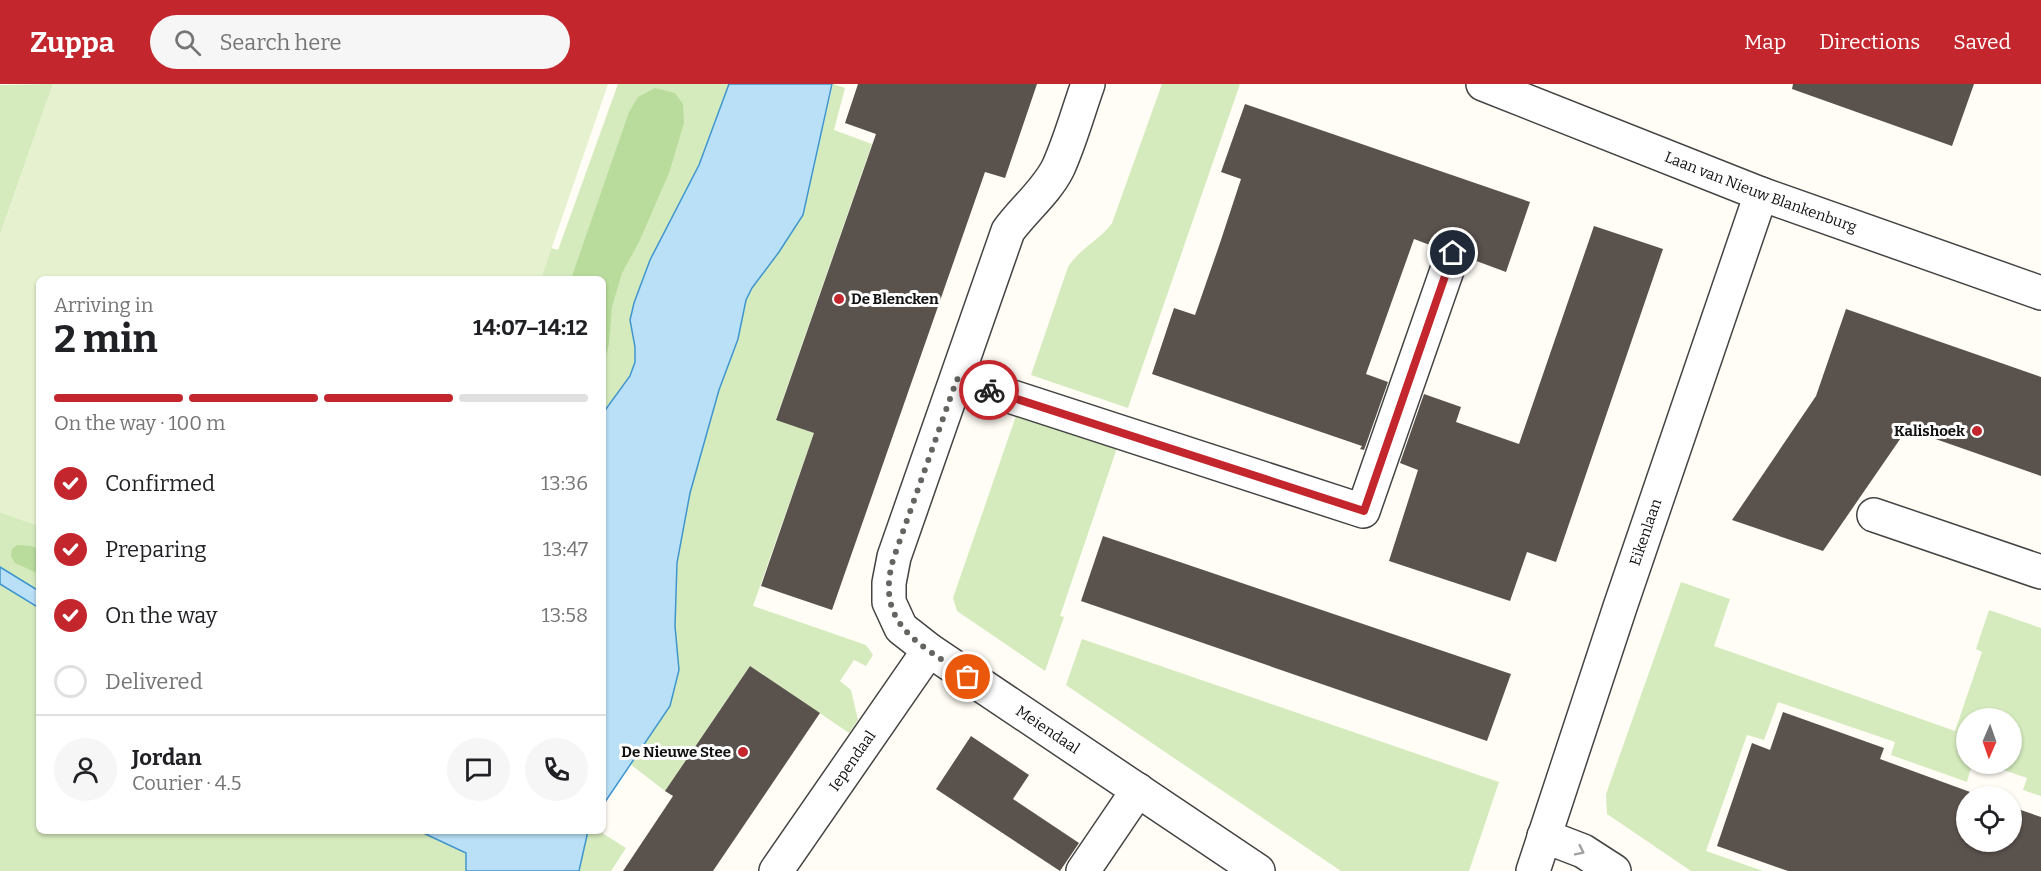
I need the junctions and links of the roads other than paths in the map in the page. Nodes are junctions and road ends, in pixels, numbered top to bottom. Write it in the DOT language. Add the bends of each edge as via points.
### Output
graph roads {
  1 [pos="1088,84"];
  2 [pos="1483,84"];
  3 [pos="1761,194"];
  4 [pos="1453,253"];
  5 [pos="2041,293"];
  6 [pos="957,379"];
  7 [pos="1874,515"];
  8 [pos="2041,572"];
  9 [pos="928,650"];
  10 [pos="1138,790"];
  11 [pos="1544,836"];
  12 [pos="777,869"];
  13 [pos="1083,871"];
  14 [pos="1258,871"];
  15 [pos="1533,871"];
  16 [pos="1614,871"];
  1 -- 6 [label="street, Meiendaal" via="1057,169 1008,231"];
  2 -- 3 [label="street, Laan van Nieuw Blankenburg"];
  3 -- 5 [label="street, Laan van Nieuw Blankenburg"];
  3 -- 11 [label="street, Eikenlaan"];
  4 -- 6 [label="street" via="1364,511"];
  6 -- 9 [label="street, Meiendaal" via="889,577 890,602 901,628"];
  7 -- 8 [label="street"];
  9 -- 10 [label="street, Meiendaal"];
  9 -- 12 [label="street, Iependaal"];
  10 -- 13 [label="street"];
  10 -- 14 [label="street, Meiendaal"];
  11 -- 15 [label="street, Eikenlaan"];
  11 -- 16 [label="street, one-way" via="1583,851"];
}
